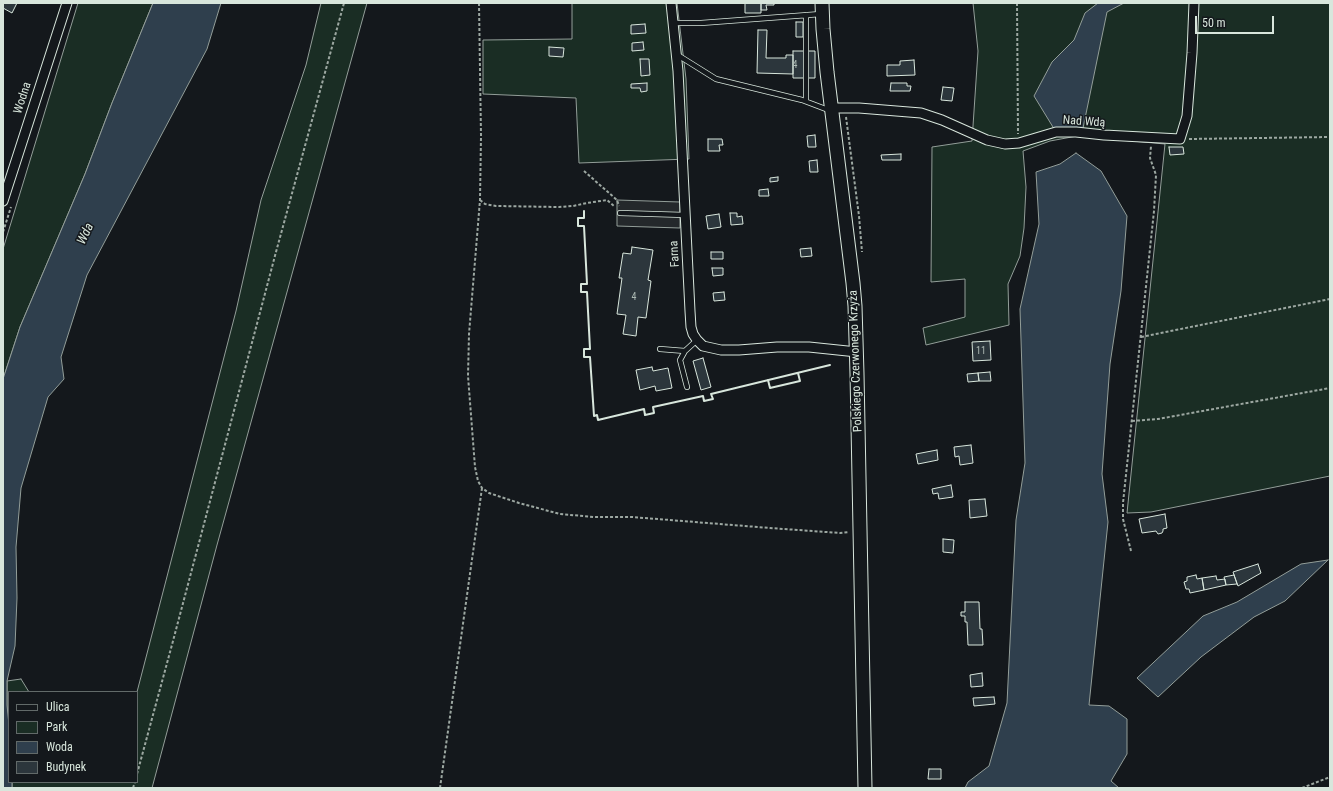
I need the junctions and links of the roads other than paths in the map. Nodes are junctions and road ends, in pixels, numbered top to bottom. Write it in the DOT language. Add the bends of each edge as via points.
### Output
graph roads {
  1 [pos="67,3"];
  2 [pos="670,3"];
  3 [pos="1194,3"];
  4 [pos="822,9"];
  5 [pos="806,15"];
  6 [pos="673,23"];
  7 [pos="676,54"];
  8 [pos="806,101"];
  9 [pos="832,109"];
  10 [pos="3,201"];
  11 [pos="620,213"];
  12 [pos="685,215"];
  13 [pos="697,340"];
  14 [pos="660,349"];
  15 [pos="685,351"];
  16 [pos="857,352"];
  17 [pos="687,387"];
  18 [pos="865,788"];
  1 -- 10 [label="street, Wodna"];
  2 -- 6 [label="street, Farna"];
  3 -- 9 [label="street, Nad Wdą" via="1187,116 1180,139 1056,132 1019,143 1005,144 987,140 921,113 859,108"];
  4 -- 5 [label="lane"];
  4 -- 9 [label="street, Polskiego Czerwonego Krzyża"];
  5 -- 6 [label="lane"];
  5 -- 8 [label="lane"];
  6 -- 7 [label="street, Farna"];
  7 -- 8 [label="lane" via="716,79"];
  7 -- 12 [label="street, Farna"];
  8 -- 9 [label="lane"];
  9 -- 16 [label="street, Polskiego Czerwonego Krzyża" via="853,283"];
  11 -- 12 [label="lane"];
  12 -- 13 [label="street, Farna" via="691,327"];
  13 -- 15 [label="lane"];
  13 -- 16 [label="street" via="703,346 721,350 809,347"];
  14 -- 15 [label="lane"];
  15 -- 17 [label="lane" via="680,360"];
  16 -- 18 [label="street, Polskiego Czerwonego Krzyża"];
}
